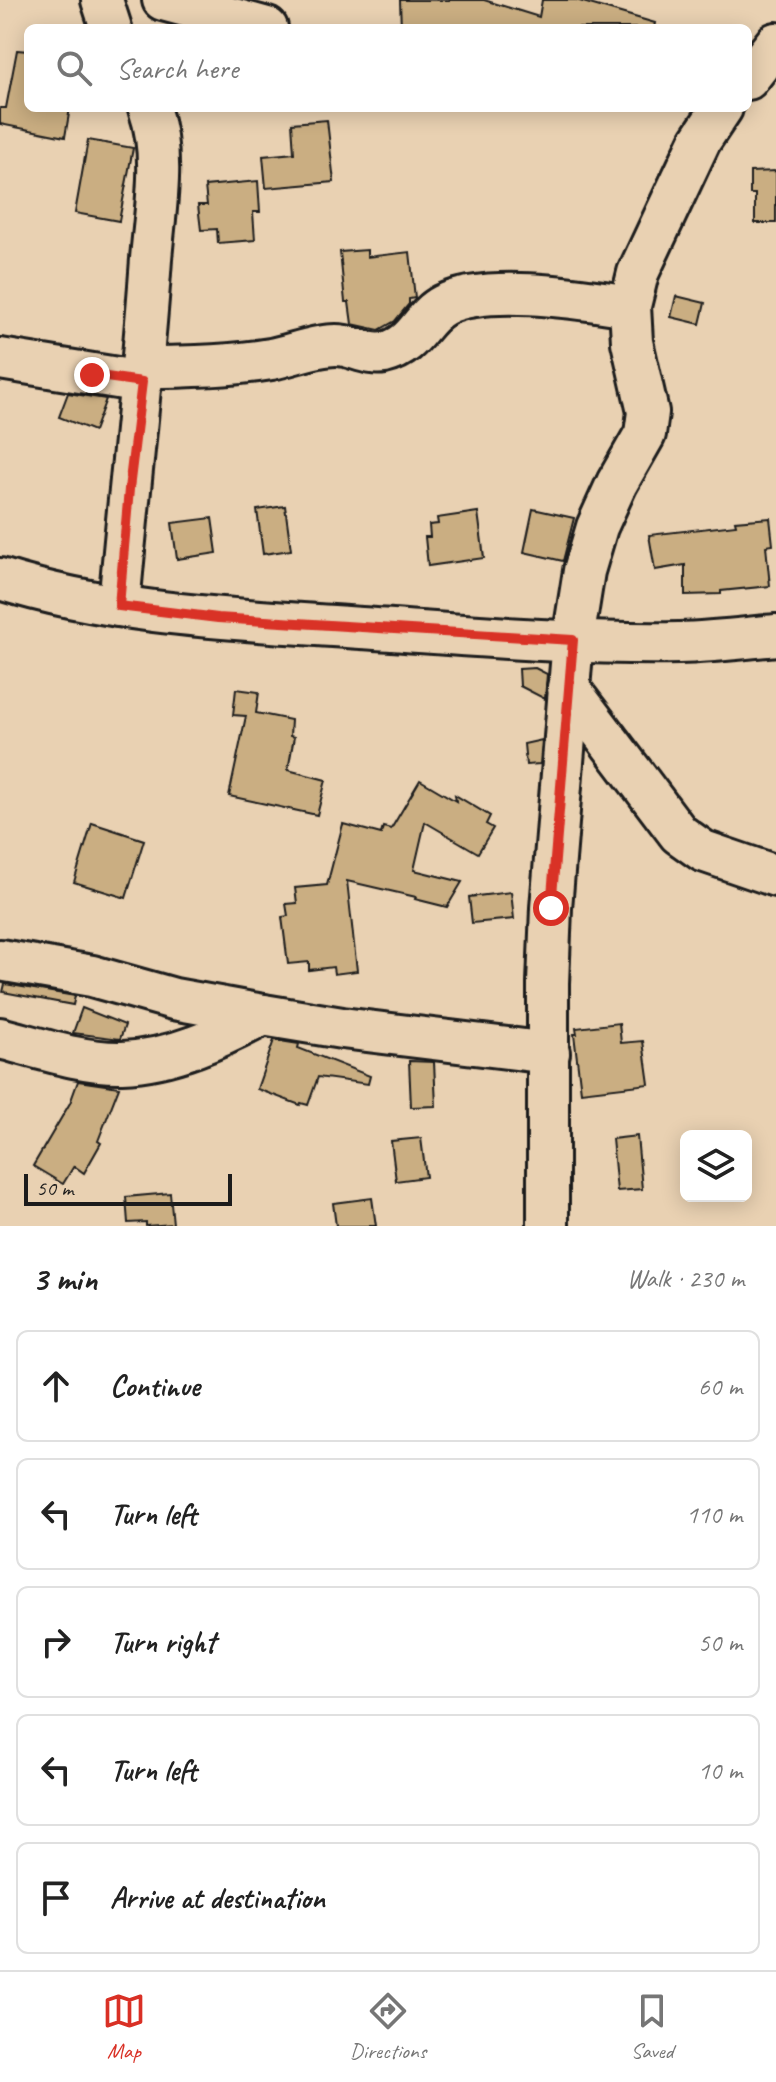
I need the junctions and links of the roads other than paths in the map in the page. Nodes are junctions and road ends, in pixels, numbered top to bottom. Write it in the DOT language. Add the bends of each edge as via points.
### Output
graph roads {
  1 [pos="102,0"];
  2 [pos="163,0"];
  3 [pos="110,24"];
  4 [pos="252,24"];
  5 [pos="776,43"];
  6 [pos="752,74"];
  7 [pos="150,112"];
  8 [pos="719,112"];
  9 [pos="630,306"];
  10 [pos="0,359"];
  11 [pos="143,375"];
  12 [pos="0,579"];
  13 [pos="119,606"];
  14 [pos="776,635"];
  15 [pos="573,640"];
  16 [pos="568,687"];
  17 [pos="776,876"];
  18 [pos="0,960"];
  19 [pos="263,1015"];
  20 [pos="0,1038"];
  21 [pos="549,1053"];
  22 [pos="548,1226"];
  1 -- 3 [label="street"];
  2 -- 4 [label="street"];
  5 -- 6 [label="street"];
  7 -- 11 [label="street" via="158,178"];
  8 -- 9 [label="street" via="673,196 638,273"];
  9 -- 11 [label="street" via="566,297 463,298 443,305 416,335 383,353 336,345"];
  9 -- 15 [label="street" via="632,342 648,412 645,434 597,527"];
  10 -- 11 [label="street"];
  11 -- 13 [label="street"];
  12 -- 13 [label="street"];
  13 -- 15 [label="street" via="233,619"];
  14 -- 15 [label="street" via="680,643"];
  15 -- 16 [label="street"];
  16 -- 17 [label="street" via="679,834 703,851"];
  16 -- 21 [label="street" via="551,908"];
  18 -- 19 [label="street"];
  19 -- 20 [label="street" via="194,1046 121,1062"];
  19 -- 21 [label="street"];
  21 -- 22 [label="street"];
}
